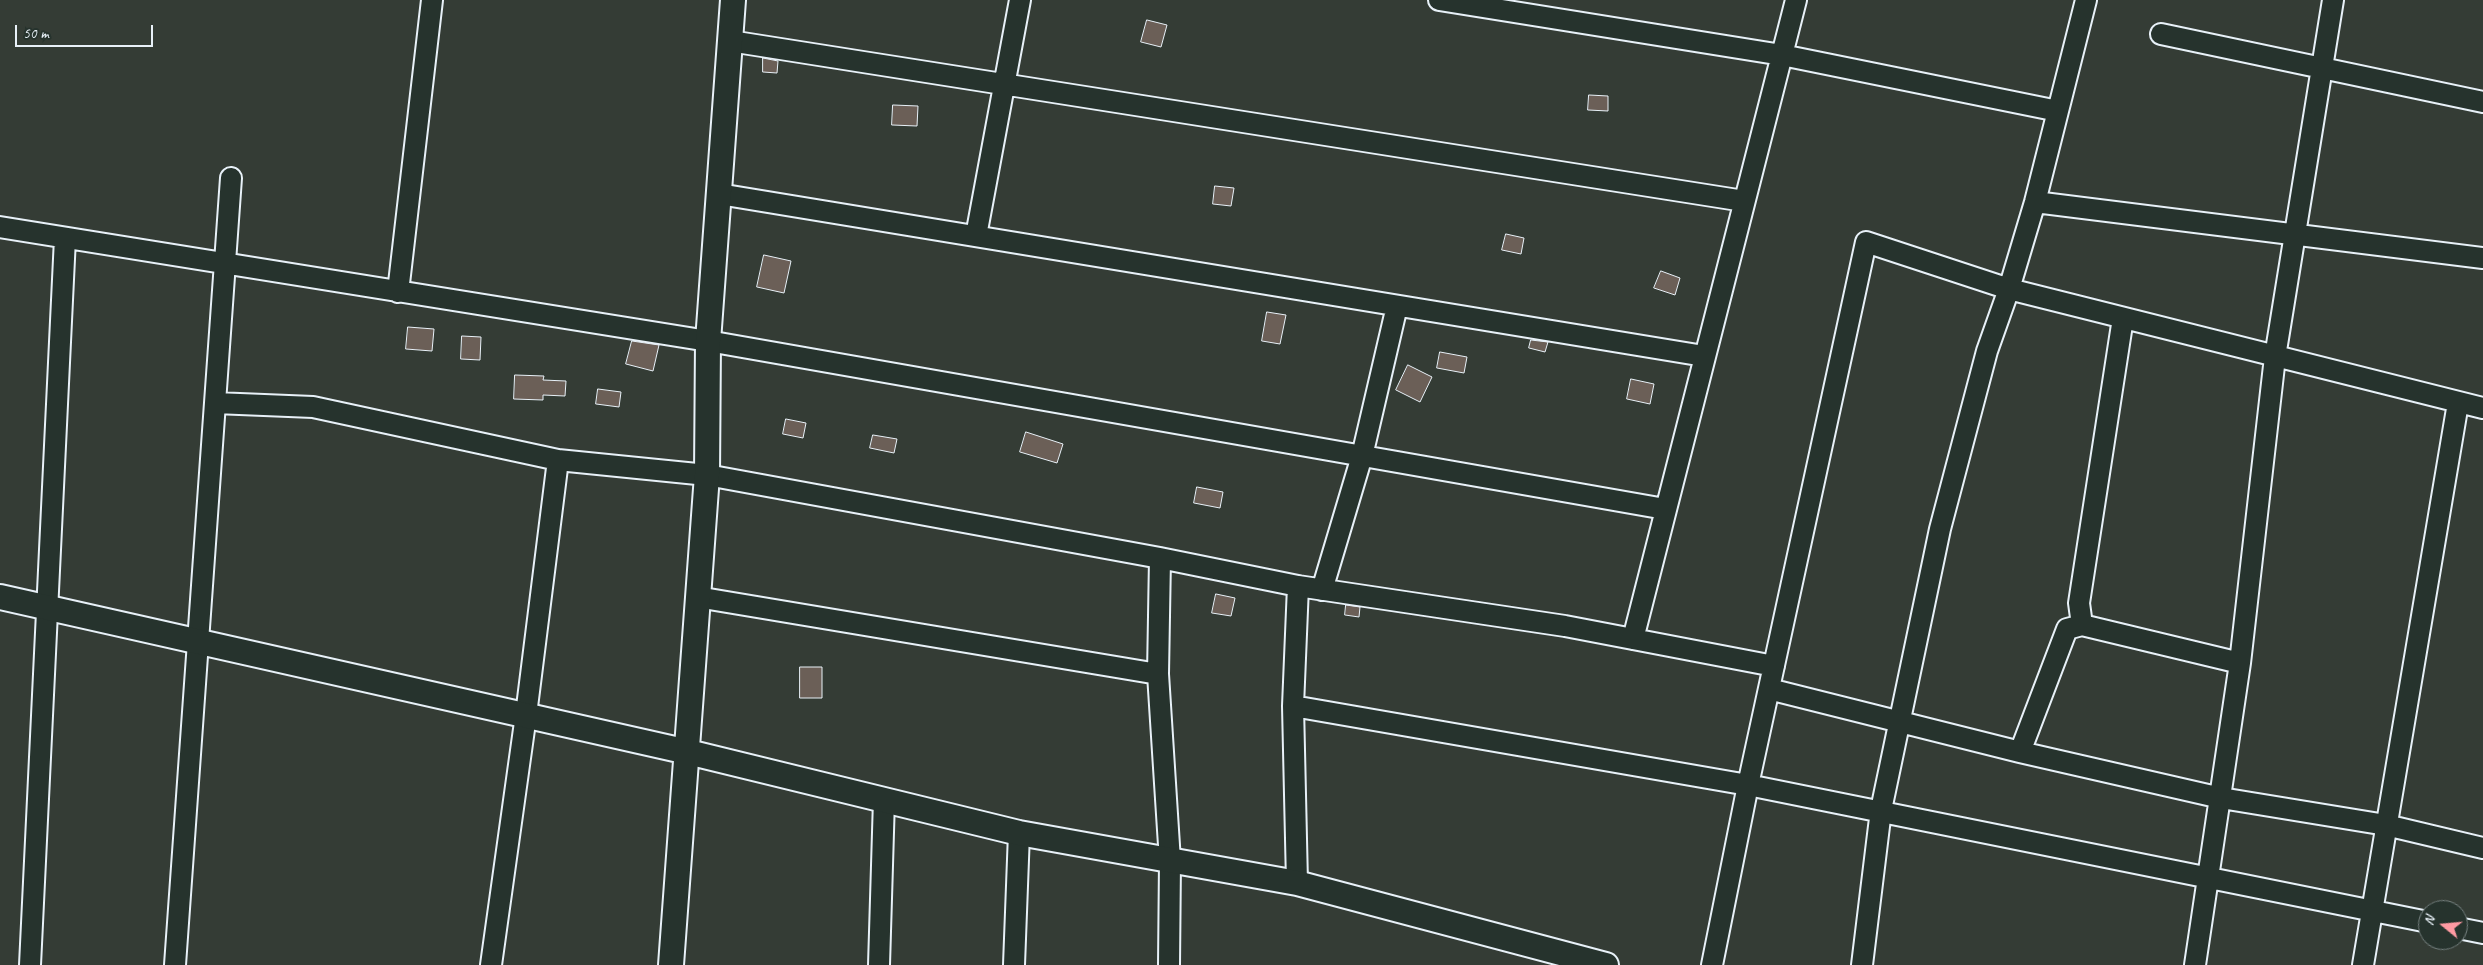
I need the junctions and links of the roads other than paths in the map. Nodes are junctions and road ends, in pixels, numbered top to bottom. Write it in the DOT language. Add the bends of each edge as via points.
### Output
graph roads {
  1 [pos="432,0"];
  2 [pos="733,0"];
  3 [pos="1020,0"];
  4 [pos="1439,0"];
  5 [pos="1796,0"];
  6 [pos="2086,0"];
  7 [pos="2333,0"];
  8 [pos="2161,34"];
  9 [pos="730,41"];
  10 [pos="1782,55"];
  11 [pos="2322,66"];
  12 [pos="1004,84"];
  13 [pos="2483,102"];
  14 [pos="2058,110"];
  15 [pos="231,178"];
  16 [pos="719,194"];
  17 [pos="1744,201"];
  18 [pos="2035,202"];
  19 [pos="0,227"];
  20 [pos="2295,233"];
  21 [pos="976,236"];
  22 [pos="65,238"];
  23 [pos="2483,258"];
  24 [pos="224,264"];
  25 [pos="2009,290"];
  26 [pos="398,292"];
  27 [pos="1397,306"];
  28 [pos="2123,318"];
  29 [pos="708,341"];
  30 [pos="1704,356"];
  31 [pos="2275,357"];
  32 [pos="214,403"];
  33 [pos="2458,403"];
  34 [pos="2483,408"];
  35 [pos="1362,456"];
  36 [pos="558,460"];
  37 [pos="706,476"];
  38 [pos="1665,508"];
  39 [pos="1160,558"];
  40 [pos="1298,586"];
  41 [pos="1322,590"];
  42 [pos="0,597"];
  43 [pos="697,597"];
  44 [pos="45,607"];
  45 [pos="2082,625"];
  46 [pos="1633,640"];
  47 [pos="198,641"];
  48 [pos="2240,663"];
  49 [pos="1774,666"];
  50 [pos="1158,674"];
  51 [pos="1769,689"];
  52 [pos="1293,706"];
  53 [pos="526,715"];
  54 [pos="1901,721"];
  55 [pos="688,752"];
  56 [pos="2020,752"];
  57 [pos="1748,785"];
  58 [pos="2221,798"];
  59 [pos="884,799"];
  60 [pos="1881,810"];
  61 [pos="2386,825"];
  62 [pos="1019,833"];
  63 [pos="2483,848"];
  64 [pos="1170,860"];
  65 [pos="2208,879"];
  66 [pos="1297,884"];
  67 [pos="2372,911"];
  68 [pos="2418,920"];
  69 [pos="2468,930"];
  70 [pos="2483,933"];
  71 [pos="30,965"];
  72 [pos="175,965"];
  73 [pos="491,965"];
  74 [pos="671,965"];
  75 [pos="879,965"];
  76 [pos="1014,965"];
  77 [pos="1169,965"];
  78 [pos="1606,965"];
  79 [pos="1712,965"];
  80 [pos="1862,965"];
  81 [pos="2196,965"];
  82 [pos="2363,965"];
  1 -- 26 [label="street"];
  2 -- 9 [label="street"];
  3 -- 12 [label="street"];
  4 -- 10 [label="street"];
  5 -- 10 [label="street"];
  6 -- 14 [label="street"];
  7 -- 11 [label="street"];
  8 -- 11 [label="street"];
  9 -- 12 [label="street"];
  9 -- 16 [label="street"];
  10 -- 14 [label="street"];
  10 -- 17 [label="street"];
  11 -- 13 [label="street"];
  11 -- 20 [label="street"];
  12 -- 17 [label="street"];
  12 -- 21 [label="street"];
  14 -- 18 [label="street"];
  15 -- 24 [label="street"];
  16 -- 21 [label="street"];
  16 -- 29 [label="street"];
  17 -- 30 [label="street"];
  18 -- 20 [label="street"];
  18 -- 25 [label="street"];
  19 -- 22 [label="street"];
  20 -- 23 [label="street"];
  20 -- 31 [label="street"];
  21 -- 27 [label="street"];
  22 -- 24 [label="street"];
  22 -- 44 [label="street"];
  24 -- 26 [label="street"];
  24 -- 32 [label="street"];
  25 -- 28 [label="street"];
  25 -- 49 [label="street" via="1866,242"];
  25 -- 54 [label="street" via="1987,351 1940,529"];
  26 -- 29 [label="street"];
  27 -- 30 [label="street"];
  27 -- 35 [label="street"];
  28 -- 31 [label="street"];
  28 -- 45 [label="street" via="2079,603"];
  29 -- 35 [label="street"];
  29 -- 37 [label="street"];
  30 -- 38 [label="street"];
  31 -- 33 [label="street"];
  31 -- 48 [label="street"];
  32 -- 36 [label="street" via="313,407"];
  32 -- 47 [label="street"];
  33 -- 34 [label="street"];
  33 -- 61 [label="street"];
  35 -- 38 [label="street"];
  35 -- 41 [label="street"];
  36 -- 37 [label="street"];
  36 -- 53 [label="street"];
  37 -- 39 [label="street"];
  37 -- 43 [label="street"];
  38 -- 46 [label="street"];
  39 -- 40 [label="street"];
  39 -- 50 [label="street"];
  40 -- 41 [label="street"];
  40 -- 52 [label="street"];
  41 -- 46 [label="street" via="1565,626"];
  42 -- 44 [label="street"];
  43 -- 50 [label="street"];
  43 -- 55 [label="street"];
  44 -- 47 [label="street"];
  44 -- 71 [label="street"];
  45 -- 48 [label="street"];
  45 -- 56 [label="street" via="2067,629"];
  46 -- 49 [label="street"];
  47 -- 53 [label="street"];
  47 -- 72 [label="street"];
  48 -- 58 [label="street"];
  49 -- 51 [label="street"];
  50 -- 64 [label="street"];
  51 -- 54 [label="street"];
  51 -- 57 [label="street"];
  52 -- 57 [label="street"];
  52 -- 66 [label="street"];
  53 -- 55 [label="street"];
  53 -- 73 [label="street"];
  54 -- 56 [label="street"];
  54 -- 60 [label="street"];
  55 -- 59 [label="street"];
  55 -- 74 [label="street"];
  56 -- 58 [label="street"];
  57 -- 60 [label="street"];
  57 -- 79 [label="street"];
  58 -- 61 [label="street"];
  58 -- 65 [label="street"];
  59 -- 62 [label="street"];
  59 -- 75 [label="street"];
  60 -- 65 [label="street"];
  60 -- 80 [label="street"];
  61 -- 63 [label="street"];
  61 -- 67 [label="street"];
  62 -- 64 [label="street"];
  62 -- 76 [label="street"];
  64 -- 66 [label="street"];
  64 -- 77 [label="street"];
  65 -- 67 [label="street"];
  65 -- 81 [label="street"];
  66 -- 78 [label="street"];
  67 -- 68 [label="street"];
  67 -- 82 [label="street"];
  69 -- 70 [label="street"];
}
